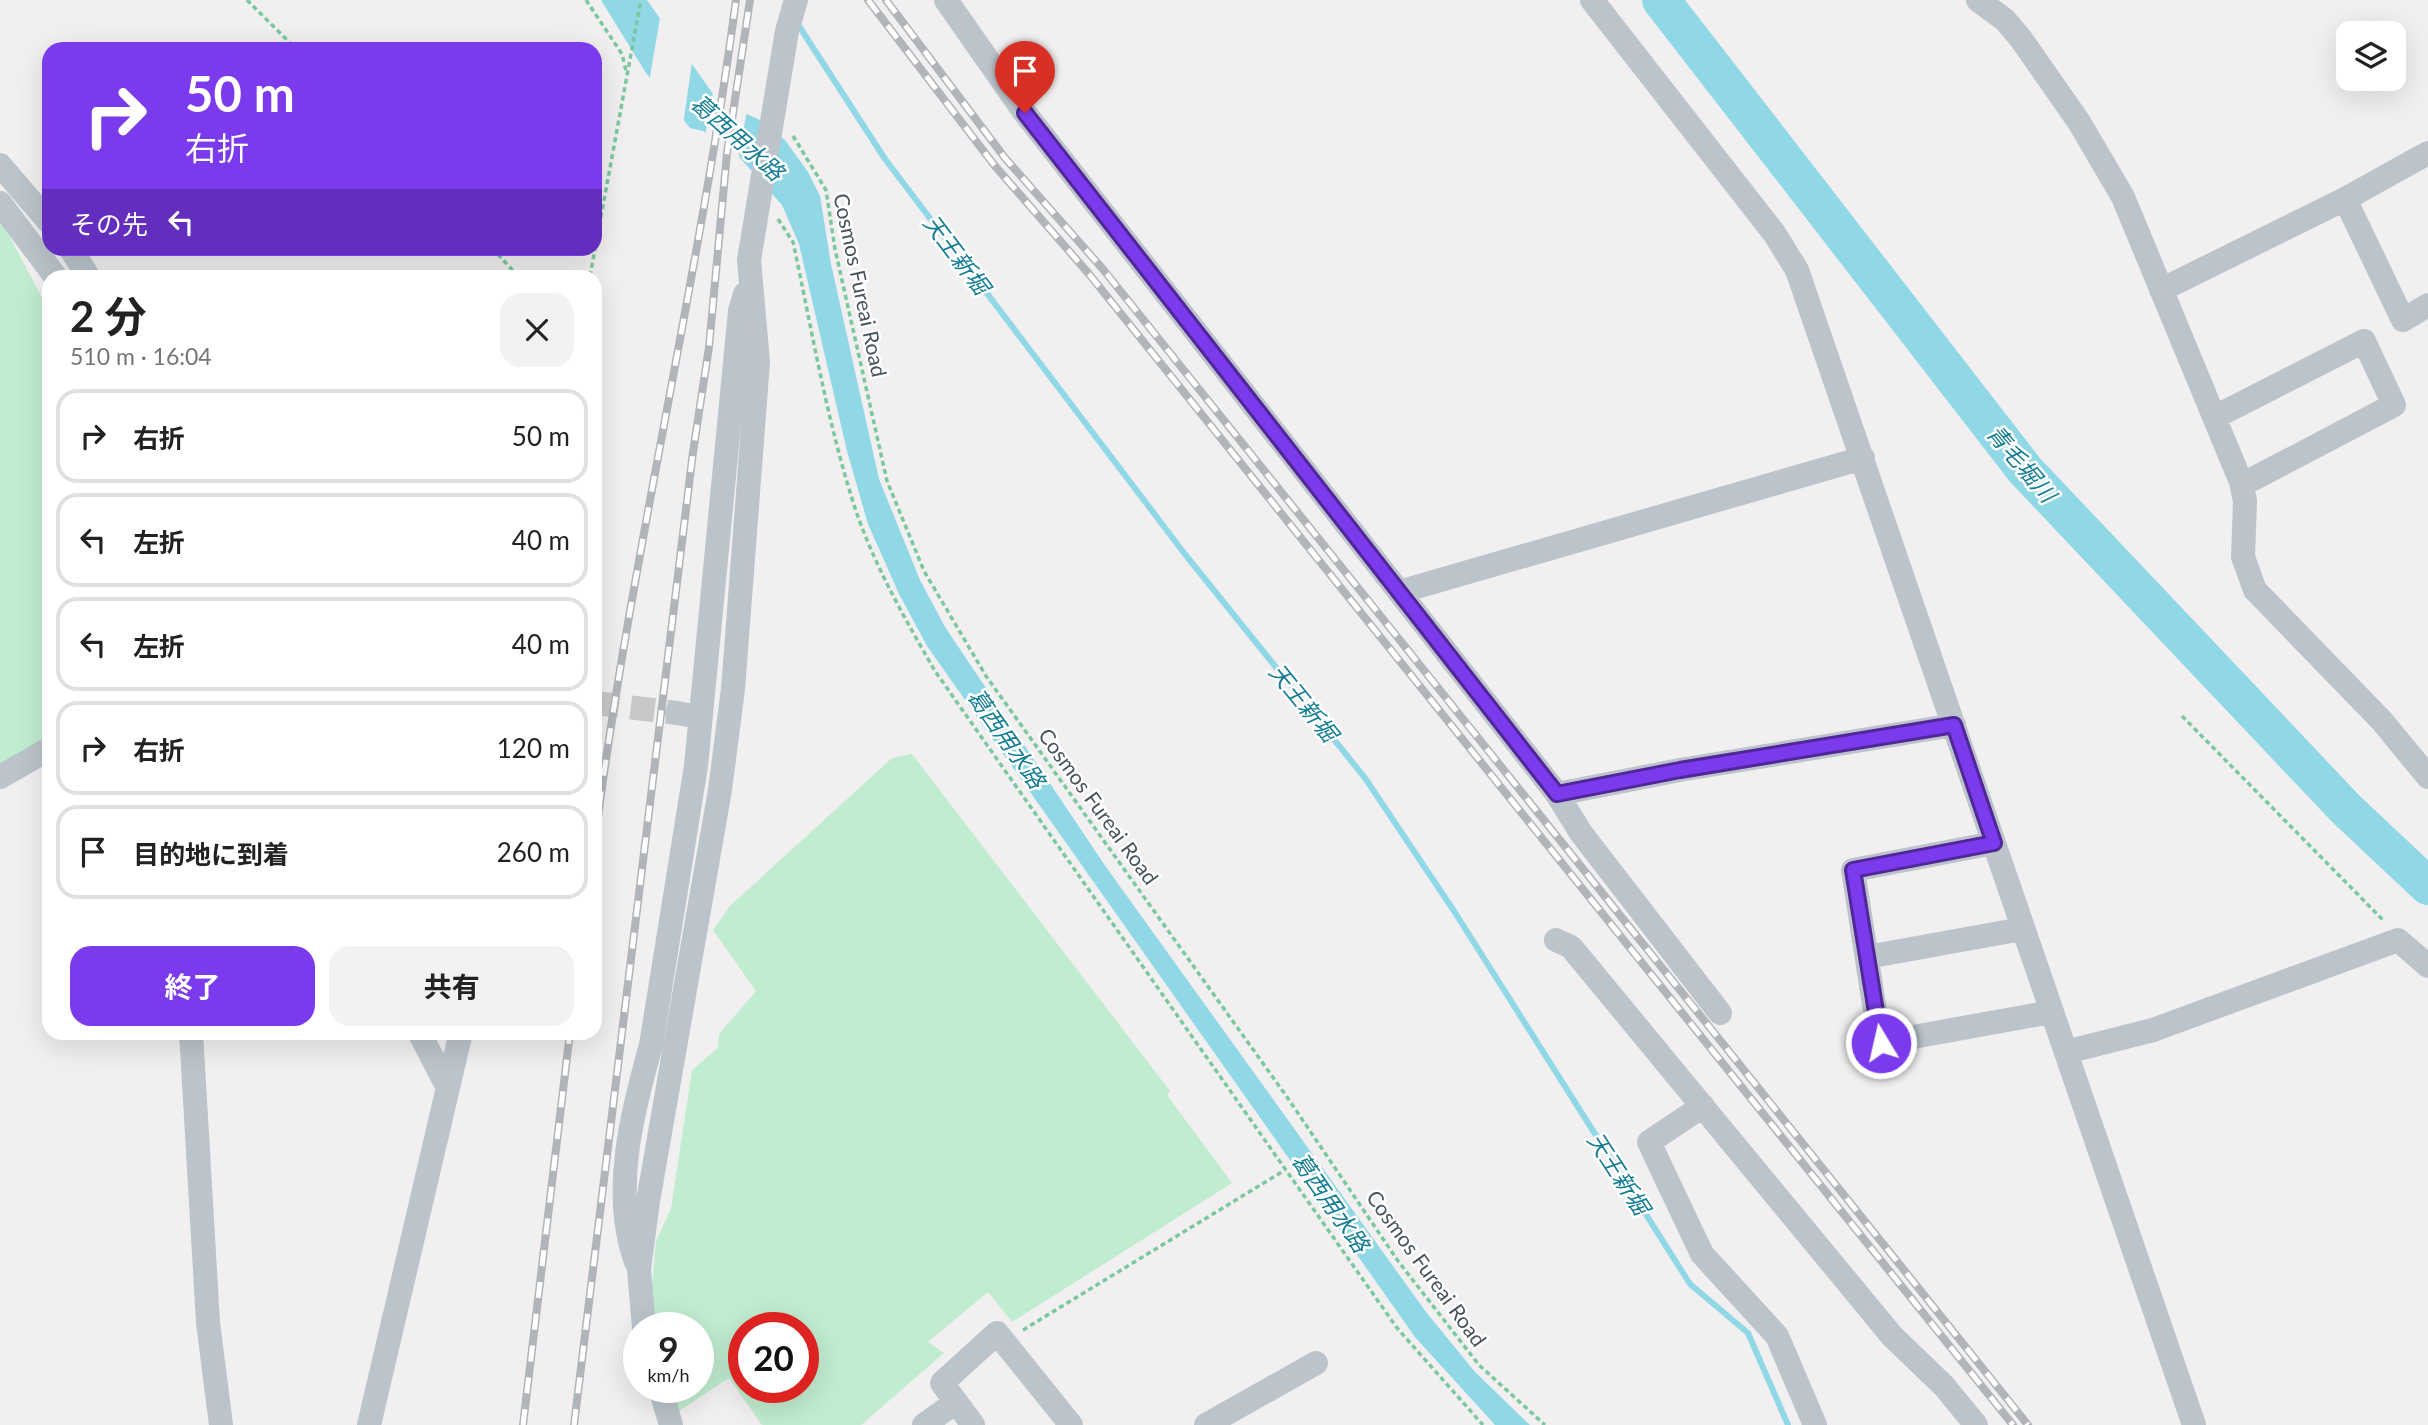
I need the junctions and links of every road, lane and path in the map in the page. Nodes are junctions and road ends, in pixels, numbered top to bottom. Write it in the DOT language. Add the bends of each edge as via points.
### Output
graph roads {
  1 [pos="247,0"];
  2 [pos="586,0"];
  3 [pos="641,0"];
  4 [pos="796,0"];
  5 [pos="946,0"];
  6 [pos="1592,0"];
  7 [pos="1978,0"];
  8 [pos="289,42"];
  9 [pos="627,73"];
  10 [pos="793,135"];
  11 [pos="2428,153"];
  12 [pos="0,165"];
  13 [pos="759,195"];
  14 [pos="2346,199"];
  15 [pos="0,204"];
  16 [pos="602,210"];
  17 [pos="42,214"];
  18 [pos="499,256"];
  19 [pos="50,270"];
  20 [pos="512,270"];
  21 [pos="750,282"];
  22 [pos="2161,290"];
  23 [pos="2428,304"];
  24 [pos="2215,417"];
  25 [pos="1863,457"];
  26 [pos="2241,482"];
  27 [pos="1399,592"];
  28 [pos="2182,716"];
  29 [pos="1954,725"];
  30 [pos="42,753"];
  31 [pos="0,777"];
  32 [pos="2428,777"];
  33 [pos="1557,794"];
  34 [pos="1994,843"];
  35 [pos="2388,925"];
  36 [pos="2022,929"];
  37 [pos="1556,940"];
  38 [pos="1867,957"];
  39 [pos="2428,966"];
  40 [pos="2051,1012"];
  41 [pos="1720,1013"];
  42 [pos="191,1040"];
  43 [pos="423,1040"];
  44 [pos="459,1040"];
  45 [pos="651,1045"];
  46 [pos="2066,1052"];
  47 [pos="448,1088"];
  48 [pos="665,1107"];
  49 [pos="1703,1107"];
  50 [pos="1285,1170"];
  51 [pos="639,1269"];
  52 [pos="643,1312"];
  53 [pos="1000,1338"];
  54 [pos="1316,1363"];
  55 [pos="956,1402"];
  56 [pos="664,1403"];
  57 [pos="222,1425"];
  58 [pos="369,1425"];
  59 [pos="671,1425"];
  60 [pos="924,1425"];
  61 [pos="973,1425"];
  62 [pos="1071,1425"];
  63 [pos="1206,1425"];
  64 [pos="1483,1425"];
  65 [pos="1545,1425"];
  66 [pos="1815,1425"];
  67 [pos="1976,1425"];
  68 [pos="2193,1425"];
  1 -- 8 [label="path"];
  2 -- 9 [label="path" via="622,54"];
  3 -- 9 [label="path"];
  4 -- 13 [label="street"];
  5 -- 27 [label="street" via="1025,113"];
  6 -- 25 [label="street" via="1787,253"];
  7 -- 22 [label="street" via="2021,39 2079,122 2123,197"];
  9 -- 16 [label="path"];
  10 -- 65 [label="path, Cosmos Fureai Road" via="826,190 887,481 931,582 986,676 1287,1097 1398,1261 1479,1365"];
  11 -- 14 [label="street"];
  12 -- 17 [label="street"];
  13 -- 21 [label="street"];
  13 -- 50 [label="path" via="793,242 848,484 902,615 980,738"];
  14 -- 22 [label="street"];
  14 -- 23 [label="street" via="2403,320"];
  15 -- 19 [label="street"];
  18 -- 20 [label="path"];
  21 -- 45 [label="street" via="740,311 689,715 696,766"];
  21 -- 48 [label="street" via="758,362 733,689"];
  22 -- 24 [label="street"];
  24 -- 26 [label="street"];
  24 -- 26 [label="street" via="2364,341 2394,405"];
  25 -- 27 [label="street"];
  25 -- 29 [label="street"];
  26 -- 32 [label="street" via="2243,557 2255,590 2382,721"];
  27 -- 33 [label="street"];
  28 -- 35 [label="path"];
  29 -- 33 [label="street"];
  29 -- 34 [label="street"];
  30 -- 31 [label="street"];
  33 -- 41 [label="street" via="1581,833"];
  34 -- 36 [label="street"];
  34 -- 38 [label="street" via="1853,870"];
  36 -- 38 [label="street"];
  36 -- 40 [label="street"];
  37 -- 49 [label="street" via="1571,947"];
  38 -- 40 [label="street" via="1881,1043"];
  39 -- 46 [label="street" via="2398,940 2153,1030"];
  40 -- 46 [label="street"];
  42 -- 57 [label="street" via="208,1322"];
  43 -- 47 [label="street"];
  44 -- 47 [label="street"];
  45 -- 48 [label="street" via="653,1088"];
  45 -- 51 [label="street" via="639,1087 624,1184 627,1235"];
  46 -- 68 [label="street"];
  47 -- 58 [label="street"];
  48 -- 51 [label="street"];
  49 -- 66 [label="street" via="1649,1142 1702,1254 1777,1336"];
  49 -- 67 [label="street" via="1892,1336"];
  50 -- 53 [label="path"];
  50 -- 64 [label="path" via="1397,1328"];
  51 -- 52 [label="street"];
  53 -- 55 [label="street" via="942,1383"];
  53 -- 62 [label="street"];
  54 -- 63 [label="street"];
  55 -- 60 [label="street"];
  55 -- 61 [label="street"];
  56 -- 59 [label="street"];
}
